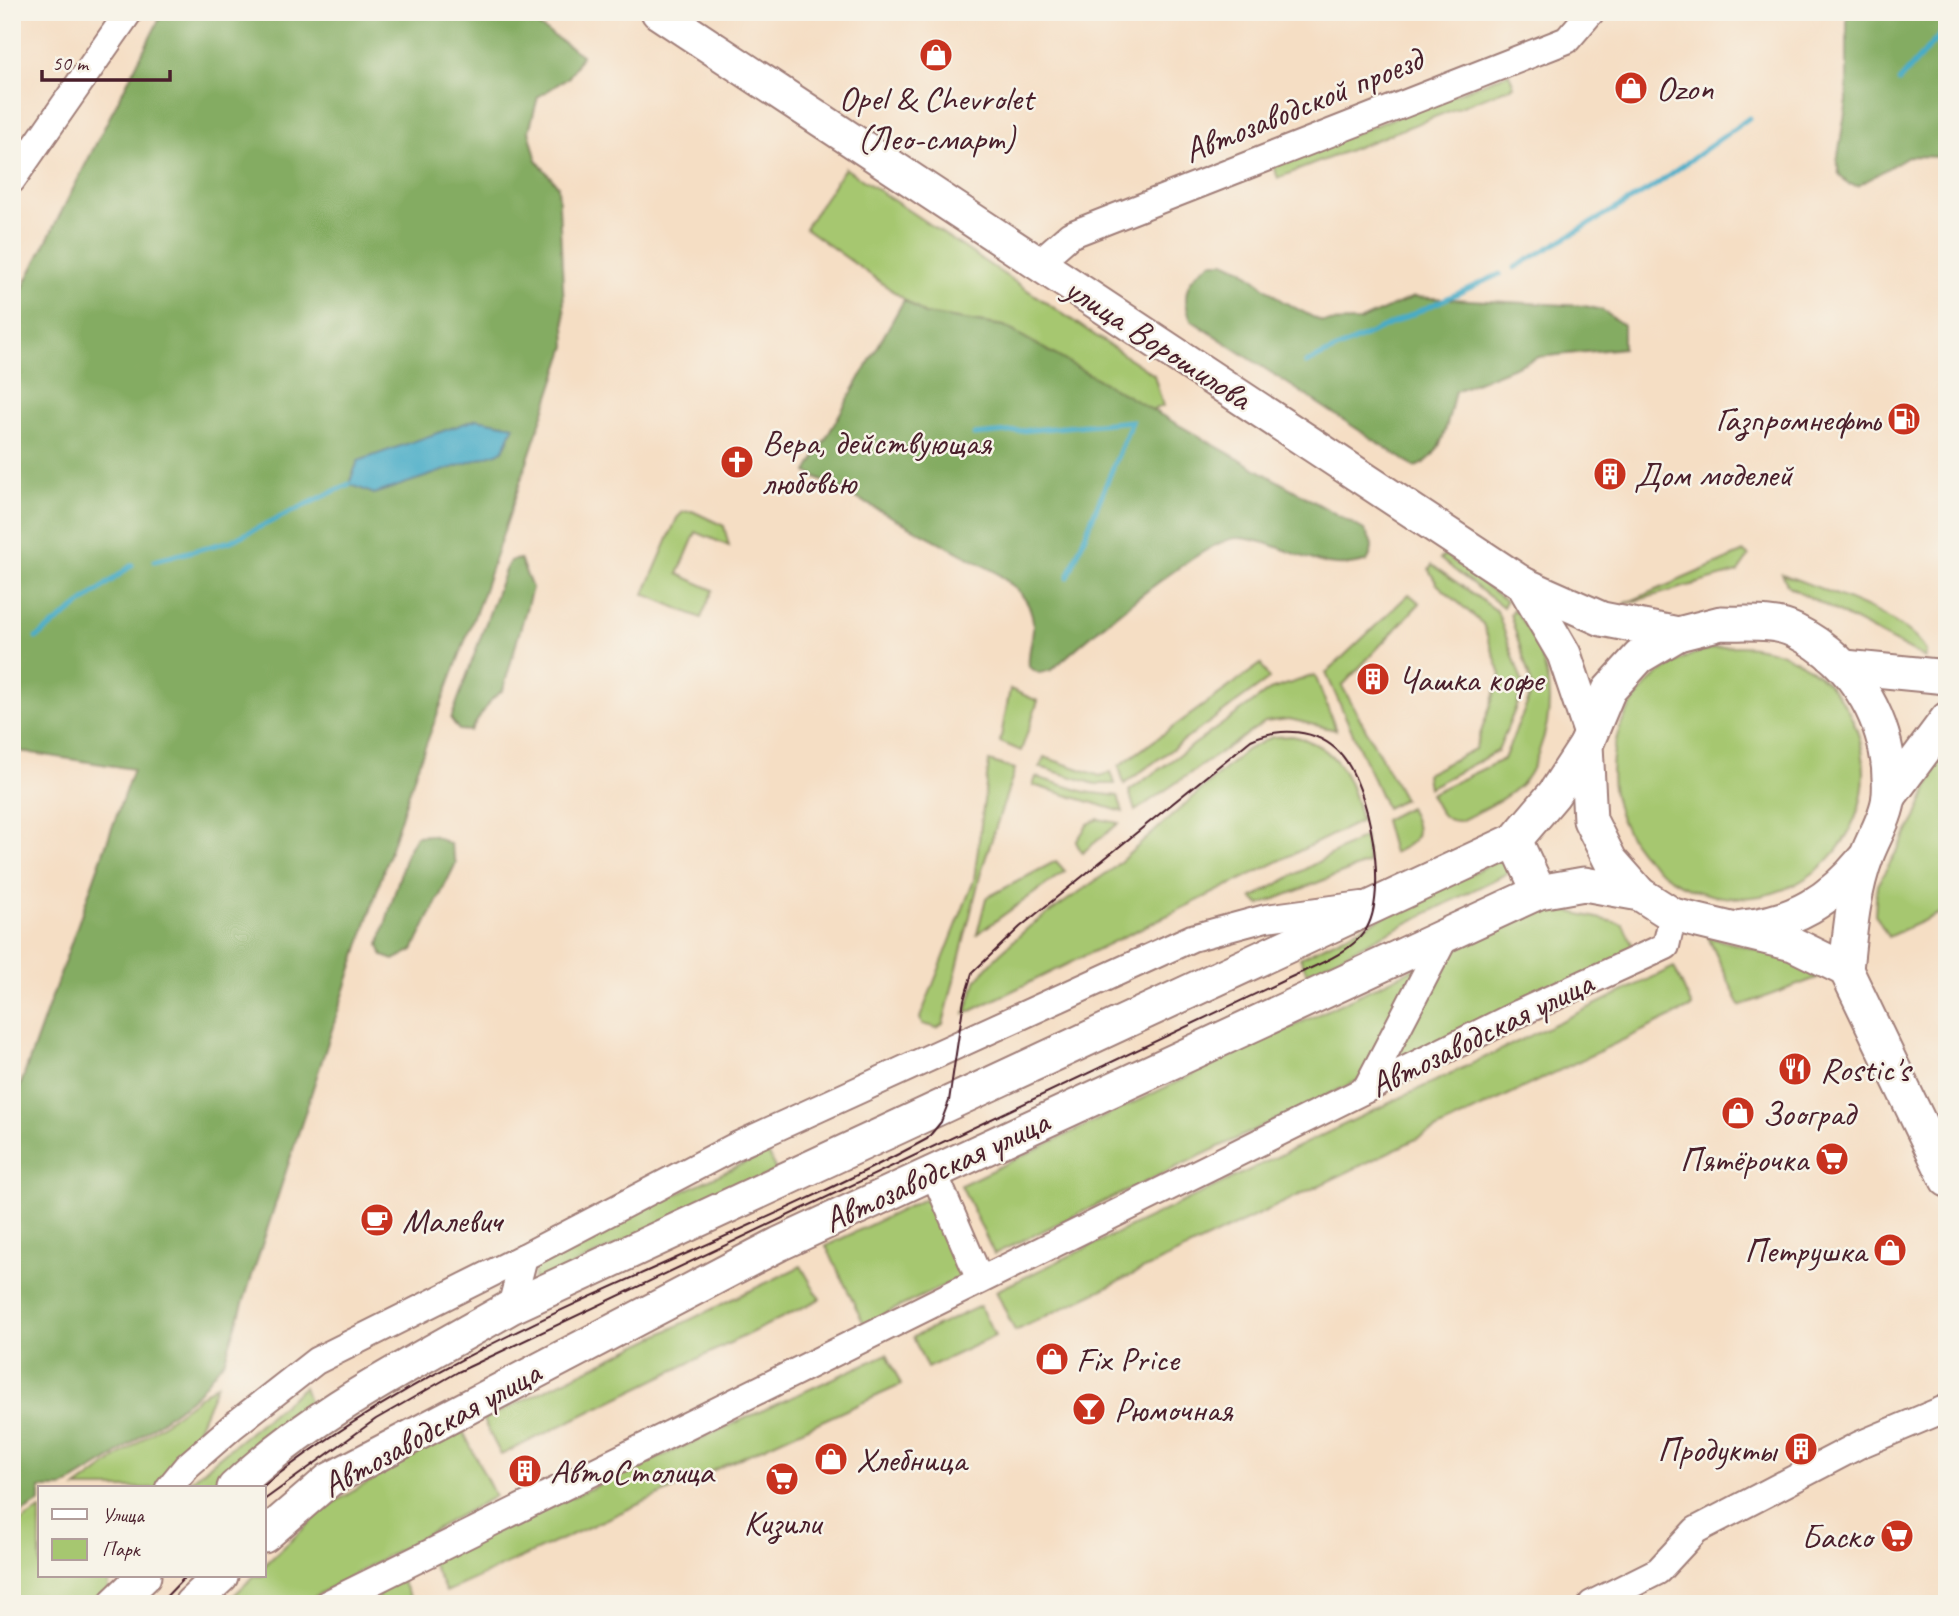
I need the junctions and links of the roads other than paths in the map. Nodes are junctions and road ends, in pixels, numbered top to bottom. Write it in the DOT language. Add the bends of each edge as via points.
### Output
graph roads {
  1 [pos="129,12"];
  2 [pos="658,12"];
  3 [pos="1591,12"];
  4 [pos="12,180"];
  5 [pos="1038,263"];
  6 [pos="1523,584"];
  7 [pos="1678,634"];
  8 [pos="1845,667"];
  9 [pos="1947,677"];
  10 [pos="1947,719"];
  11 [pos="1588,738"];
  12 [pos="1889,797"];
  13 [pos="1515,840"];
  14 [pos="1867,856"];
  15 [pos="1539,892"];
  16 [pos="1640,894"];
  17 [pos="1384,902"];
  18 [pos="1673,915"];
  19 [pos="1731,928"];
  20 [pos="1445,937"];
  21 [pos="1846,970"];
  22 [pos="1366,1089"];
  23 [pos="933,1171"];
  24 [pos="1947,1180"];
  25 [pos="524,1257"];
  26 [pos="980,1280"];
  27 [pos="511,1307"];
  28 [pos="1947,1408"];
  29 [pos="171,1486"];
  30 [pos="236,1486"];
  31 [pos="266,1534"];
  32 [pos="141,1578"];
  33 [pos="219,1578"];
  34 [pos="116,1594"];
  35 [pos="361,1596"];
  36 [pos="191,1604"];
  37 [pos="327,1604"];
  38 [pos="1592,1604"];
  1 -- 4 [label="street"];
  2 -- 5 [label="main road, улица Ворошилова"];
  3 -- 5 [label="street, Автозаводской проезд" via="1567,40 1070,235"];
  5 -- 6 [label="main road, улица Ворошилова"];
  6 -- 7 [label="main road" via="1602,619"];
  6 -- 11 [label="main road, улица Ворошилова" via="1564,654"];
  7 -- 8 [label="main road" via="1721,623 1793,630"];
  7 -- 11 [label="main road, Автозаводская улица" via="1639,657 1609,690"];
  8 -- 9 [label="main road"];
  8 -- 12 [label="main road" via="1871,703 1887,745"];
  10 -- 12 [label="main road"];
  11 -- 13 [label="main road, Автозаводская улица" via="1554,794"];
  11 -- 16 [label="main road" via="1590,820 1610,860"];
  12 -- 14 [label="main road"];
  13 -- 15 [label="main road"];
  13 -- 17 [label="main road, Автозаводская улица"];
  14 -- 19 [label="main road" via="1841,887 1809,910 1771,924"];
  14 -- 21 [label="main road" via="1852,911"];
  15 -- 16 [label="main road, Автозаводская улица" via="1584,884"];
  15 -- 20 [label="main road, Автозаводская улица"];
  16 -- 18 [label="main road"];
  17 -- 25 [label="street, Автозаводская улица" via="1266,918 1192,938 733,1147"];
  17 -- 27 [label="main road, Автозаводская улица"];
  18 -- 19 [label="main road"];
  18 -- 22 [label="street, Автозаводская улица" via="1666,946"];
  19 -- 21 [label="main road" via="1793,944"];
  20 -- 22 [label="street"];
  20 -- 23 [label="main road, Автозаводская улица"];
  21 -- 24 [label="main road"];
  22 -- 26 [label="street, Автозаводская улица"];
  23 -- 26 [label="street"];
  23 -- 31 [label="main road, Автозаводская улица" via="779,1244 328,1480"];
  25 -- 27 [label="street, Автозаводская улица"];
  25 -- 29 [label="street, Автозаводская улица" via="316,1361 187,1465"];
  26 -- 35 [label="street, Автозаводская улица"];
  27 -- 30 [label="main road, Автозаводская улица" via="336,1409 272,1453"];
  28 -- 38 [label="street" via="1859,1445 1696,1531 1658,1570"];
  32 -- 34 [label="main road"];
  33 -- 36 [label="main road"];
  35 -- 37 [label="street, Автозаводская улица"];
}
